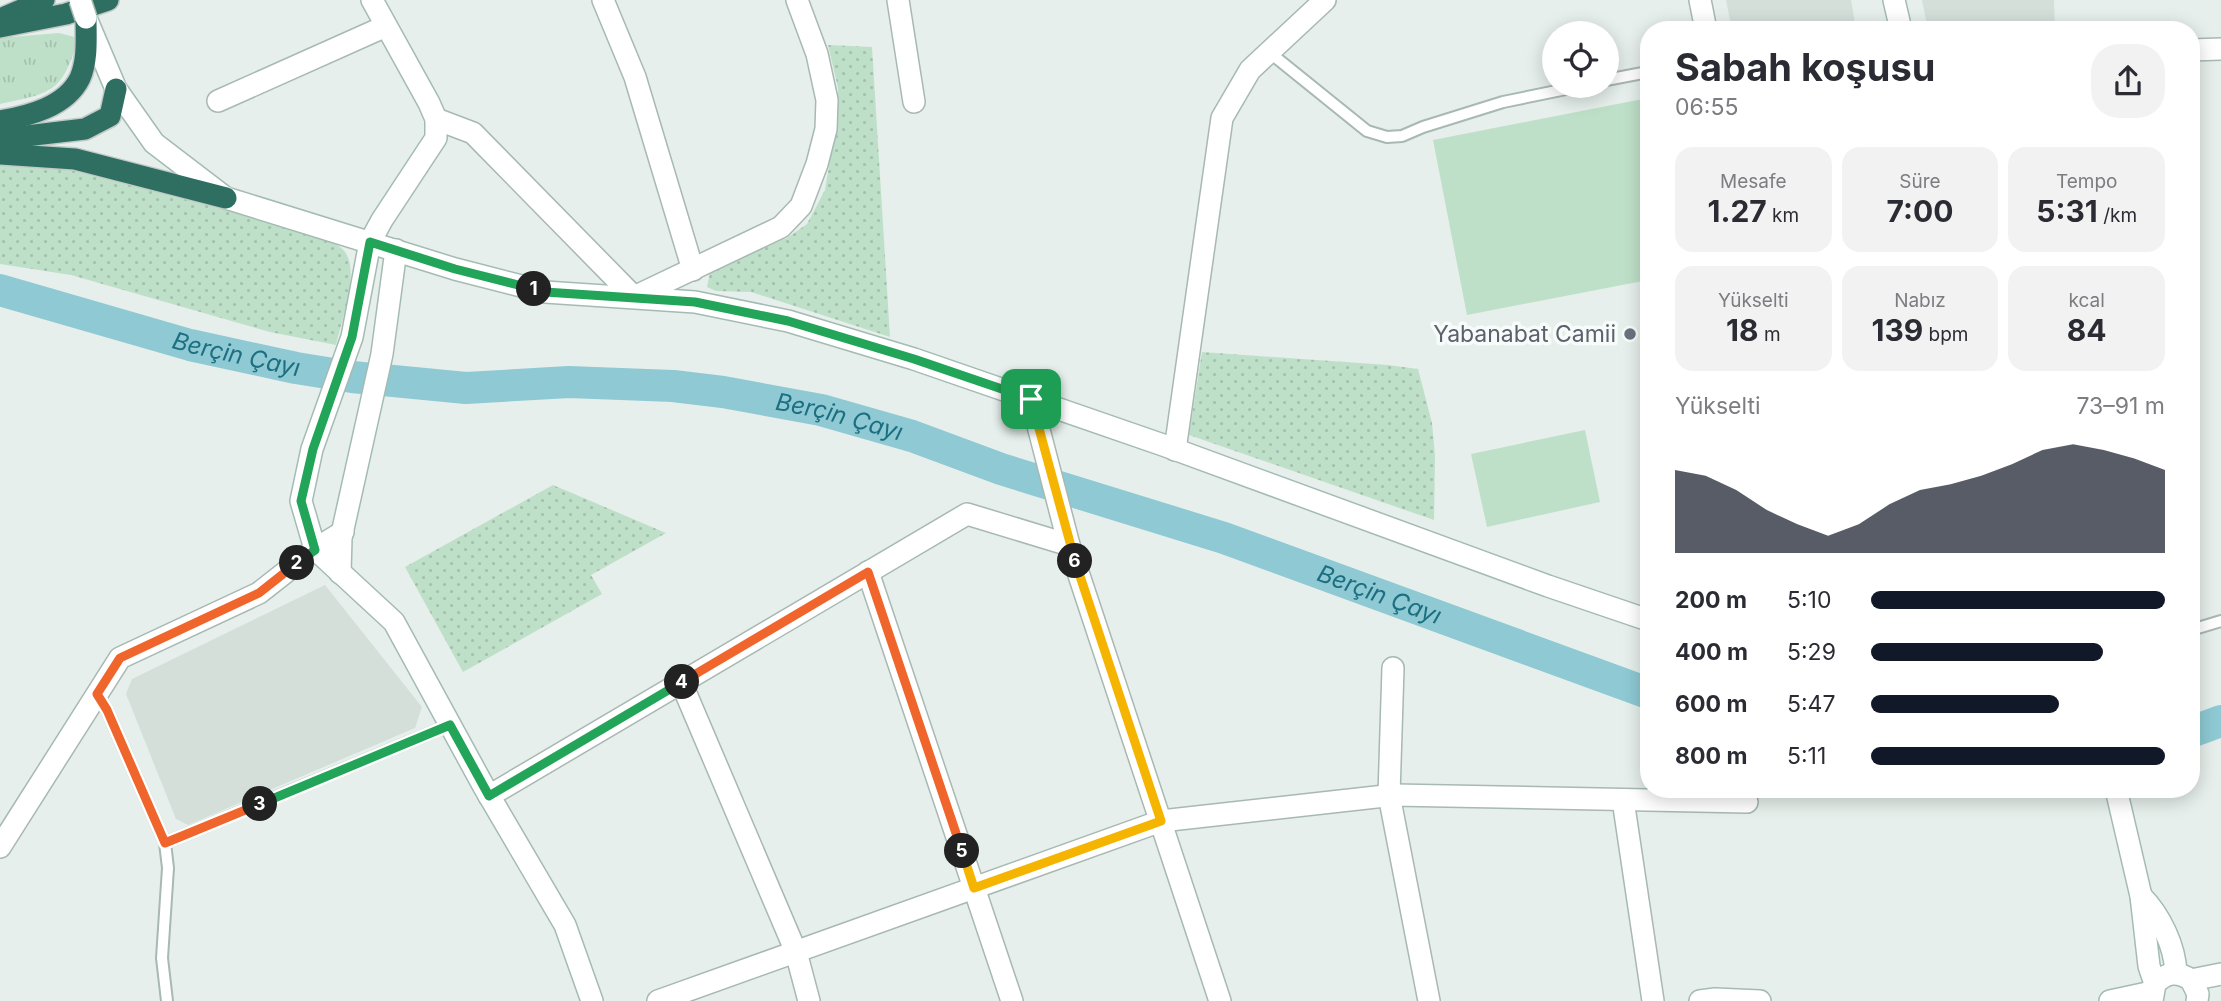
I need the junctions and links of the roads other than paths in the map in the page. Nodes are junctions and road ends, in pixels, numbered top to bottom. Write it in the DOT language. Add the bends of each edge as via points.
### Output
graph roads {
  1 [pos="44,0"];
  2 [pos="108,0"];
  3 [pos="372,0"];
  4 [pos="603,0"];
  5 [pos="797,0"];
  6 [pos="898,0"];
  7 [pos="1325,0"];
  8 [pos="1700,0"];
  9 [pos="1894,0"];
  10 [pos="83,9"];
  11 [pos="0,19"];
  12 [pos="1704,21"];
  13 [pos="1899,21"];
  14 [pos="386,26"];
  15 [pos="0,27"];
  16 [pos="2221,49"];
  17 [pos="2200,50"];
  18 [pos="1269,52"];
  19 [pos="1640,74"];
  20 [pos="1619,78"];
  21 [pos="116,89"];
  22 [pos="1542,94"];
  23 [pos="218,100"];
  24 [pos="914,102"];
  25 [pos="436,119"];
  26 [pos="0,121"];
  27 [pos="0,139"];
  28 [pos="0,154"];
  29 [pos="226,198"];
  30 [pos="370,242"];
  31 [pos="396,250"];
  32 [pos="693,270"];
  33 [pos="634,297"];
  34 [pos="1032,404"];
  35 [pos="1175,450"];
  36 [pos="343,532"];
  37 [pos="1068,539"];
  38 [pos="315,550"];
  39 [pos="868,572"];
  40 [pos="340,573"];
  41 [pos="1640,617"];
  42 [pos="2221,621"];
  43 [pos="2200,627"];
  44 [pos="1393,668"];
  45 [pos="681,682"];
  46 [pos="97,694"];
  47 [pos="450,725"];
  48 [pos="1389,795"];
  49 [pos="489,796"];
  50 [pos="2118,798"];
  51 [pos="1623,800"];
  52 [pos="1747,802"];
  53 [pos="1161,821"];
  54 [pos="165,843"];
  55 [pos="0,847"];
  56 [pos="974,888"];
  57 [pos="2141,896"];
  58 [pos="796,951"];
  59 [pos="2221,974"];
  60 [pos="2188,985"];
  61 [pos="2153,992"];
  62 [pos="167,1001"];
  63 [pos="592,1001"];
  64 [pos="658,1001"];
  65 [pos="809,1001"];
  66 [pos="1012,1001"];
  67 [pos="1220,1001"];
  68 [pos="1429,1001"];
  69 [pos="1653,1001"];
  70 [pos="1700,1001"];
  71 [pos="1760,1001"];
  72 [pos="2110,1001"];
  1 -- 11 [label="highway"];
  2 -- 15 [label="highway"];
  3 -- 14 [label="street"];
  4 -- 32 [label="street" via="635,77"];
  5 -- 32 [label="street" via="817,54 827,100 826,129 801,206 781,227"];
  6 -- 24 [label="street"];
  7 -- 18 [label="street"];
  8 -- 12 [label="street"];
  9 -- 13 [label="street"];
  10 -- 21 [label="street"];
  10 -- 26 [label="highway" via="85,56 79,79 64,98 22,117"];
  14 -- 23 [label="street"];
  14 -- 25 [label="street"];
  16 -- 17 [label="street"];
  18 -- 22 [label="lane" via="1367,131 1387,137"];
  18 -- 35 [label="street" via="1250,70 1223,117"];
  19 -- 20 [label="lane"];
  21 -- 27 [label="highway" via="110,116 85,129"];
  21 -- 29 [label="street" via="154,143"];
  25 -- 30 [label="street" via="436,138"];
  25 -- 33 [label="street" via="474,133"];
  28 -- 29 [label="highway" via="75,159"];
  29 -- 30 [label="street"];
  30 -- 31 [label="street"];
  30 -- 38 [label="street" via="352,337 313,449 301,501"];
  31 -- 33 [label="street" via="545,292"];
  31 -- 36 [label="street" via="382,354"];
  32 -- 33 [label="street"];
  33 -- 34 [label="street" via="695,302 788,321 914,359"];
  34 -- 35 [label="street"];
  34 -- 37 [label="street"];
  35 -- 41 [label="street"];
  36 -- 38 [label="street"];
  36 -- 40 [label="street"];
  37 -- 39 [label="street" via="967,514"];
  37 -- 53 [label="street"];
  38 -- 40 [label="street"];
  38 -- 46 [label="street" via="259,593 120,658"];
  39 -- 45 [label="street"];
  39 -- 56 [label="street"];
  40 -- 47 [label="street" via="394,622"];
  42 -- 43 [label="lane"];
  44 -- 48 [label="street"];
  45 -- 49 [label="street"];
  45 -- 58 [label="street"];
  46 -- 54 [label="lane"];
  46 -- 55 [label="street"];
  47 -- 49 [label="street"];
  47 -- 54 [label="lane"];
  48 -- 51 [label="street"];
  48 -- 53 [label="street"];
  48 -- 68 [label="street"];
  49 -- 63 [label="street" via="565,925"];
  50 -- 57 [label="street"];
  51 -- 52 [label="street"];
  51 -- 69 [label="street"];
  53 -- 56 [label="street"];
  53 -- 67 [label="street"];
  54 -- 62 [label="lane" via="168,868 162,958"];
  56 -- 58 [label="street"];
  56 -- 66 [label="street"];
  57 -- 60 [label="street" via="2155,910"];
  57 -- 61 [label="street"];
  58 -- 64 [label="street"];
  58 -- 65 [label="street"];
  59 -- 60 [label="street"];
  60 -- 61 [label="street" via="2168,974"];
  61 -- 72 [label="street"];
  70 -- 71 [label="street"];
}
